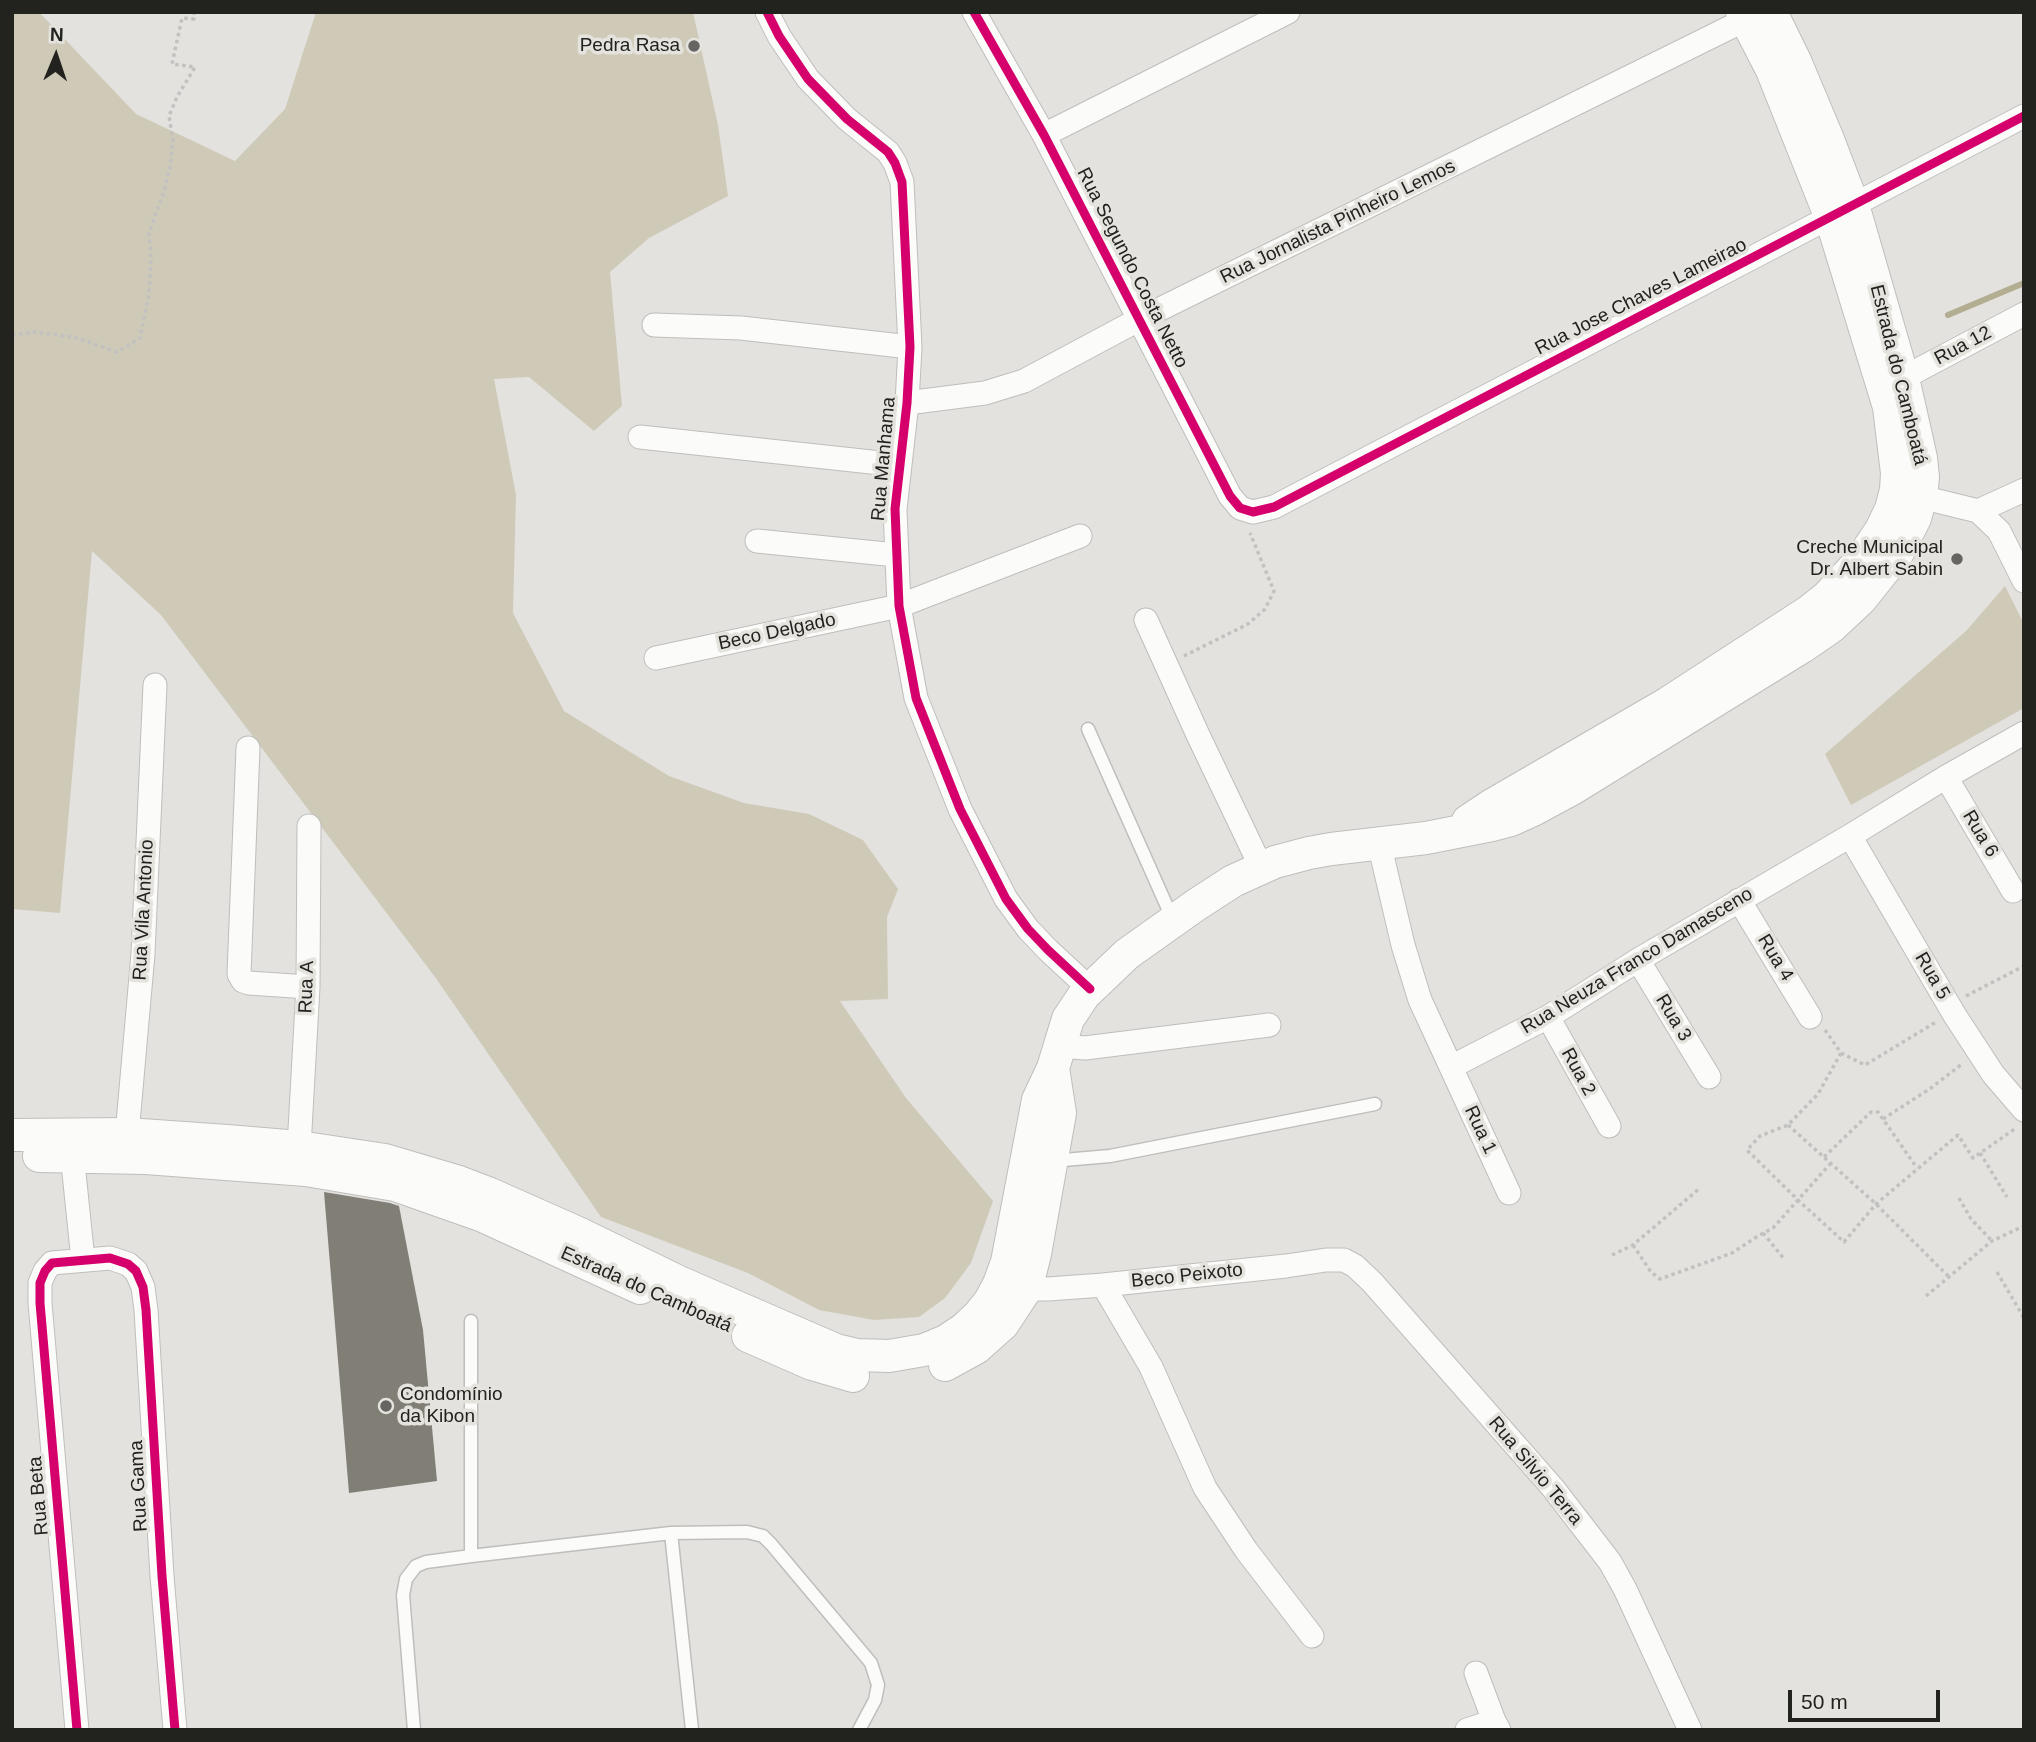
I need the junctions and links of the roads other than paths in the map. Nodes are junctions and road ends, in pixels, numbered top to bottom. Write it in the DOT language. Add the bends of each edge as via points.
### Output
graph roads {
  1 [pos="767,12"];
  2 [pos="974,12"];
  3 [pos="1288,12"];
  4 [pos="1755,14"];
  5 [pos="2024,116"];
  6 [pos="1044,135"];
  7 [pos="1842,211"];
  8 [pos="2024,314"];
  9 [pos="1138,320"];
  10 [pos="654,325"];
  11 [pos="910,347"];
  12 [pos="1903,378"];
  13 [pos="907,403"];
  14 [pos="640,438"];
  15 [pos="899,465"];
  16 [pos="2024,490"];
  17 [pos="1921,497"];
  18 [pos="1240,508"];
  19 [pos="1978,511"];
  20 [pos="1080,536"];
  21 [pos="757,541"];
  22 [pos="896,555"];
  23 [pos="2024,581"];
  24 [pos="899,606"];
  25 [pos="1146,620"];
  26 [pos="656,658"];
  27 [pos="1745,668"];
  28 [pos="155,685"];
  29 [pos="1088,729"];
  30 [pos="2024,733"];
  31 [pos="248,748"];
  32 [pos="1946,777"];
  33 [pos="309,826"];
  34 [pos="1850,836"];
  35 [pos="1379,843"];
  36 [pos="1261,867"];
  37 [pos="2013,891"];
  38 [pos="1739,900"];
  39 [pos="1173,921"];
  40 [pos="1638,960"];
  41 [pos="308,987"];
  42 [pos="1090,989"];
  43 [pos="1548,1017"];
  44 [pos="1810,1017"];
  45 [pos="1269,1025"];
  46 [pos="1056,1057"];
  47 [pos="1451,1067"];
  48 [pos="1709,1077"];
  49 [pos="1375,1104"];
  50 [pos="2024,1110"];
  51 [pos="1609,1126"];
  52 [pos="12,1135"];
  53 [pos="127,1135"];
  54 [pos="71,1144"];
  55 [pos="299,1147"];
  56 [pos="12,1157"];
  57 [pos="1052,1161"];
  58 [pos="1509,1192"];
  59 [pos="1325,1260"];
  60 [pos="83,1261"];
  61 [pos="629,1271"];
  62 [pos="1103,1285"];
  63 [pos="1024,1287"];
  64 [pos="471,1321"];
  65 [pos="671,1533"];
  66 [pos="471,1556"];
  67 [pos="1312,1636"];
  68 [pos="1476,1673"];
  69 [pos="1497,1725"];
  70 [pos="77,1730"];
  71 [pos="175,1730"];
  72 [pos="414,1730"];
  73 [pos="692,1730"];
  74 [pos="859,1730"];
  75 [pos="1467,1730"];
  76 [pos="1690,1730"];
  1 -- 11 [label="street, Rua Manhama" via="808,79 895,163 905,210"];
  2 -- 6 [label="street, Rua Segundo Costa Netto"];
  3 -- 6 [label="street"];
  4 -- 7 [label="main road, Estrada do Camboatá" via="1772,70"];
  4 -- 9 [label="street, Rua Jornalista Pinheiro Lemos"];
  5 -- 7 [label="street, Rua Jose Chaves Lameirao"];
  6 -- 9 [label="street, Rua Segundo Costa Netto"];
  7 -- 12 [label="main road, Estrada do Camboatá"];
  7 -- 18 [label="street, Rua Jose Chaves Lameirao" via="1275,507 1253,512"];
  7 -- 27 [label="main road, Estrada do Camboatá" via="1889,407 1897,473 1894,499 1881,530 1843,581"];
  8 -- 12 [label="street, Rua 12"];
  9 -- 13 [label="street, Rua Jornalista Pinheiro Lemos" via="1024,381 985,393"];
  9 -- 18 [label="street, Rua Segundo Costa Netto"];
  10 -- 11 [label="street" via="741,328"];
  11 -- 13 [label="street, Rua Manhama"];
  12 -- 17 [label="main road, Estrada do Camboatá" via="1922,458"];
  13 -- 15 [label="street, Rua Manhama"];
  14 -- 15 [label="street"];
  15 -- 22 [label="street, Rua Manhama"];
  16 -- 19 [label="street"];
  17 -- 19 [label="street"];
  17 -- 27 [label="main road, Estrada do Camboatá" via="1897,554 1861,599 1831,627"];
  19 -- 23 [label="street" via="1999,531"];
  20 -- 24 [label="street, Beco Delgado"];
  21 -- 22 [label="street"];
  22 -- 24 [label="street, Rua Manhama"];
  24 -- 26 [label="street, Beco Delgado"];
  24 -- 42 [label="street, Rua Manhama" via="916,698 960,809 1006,899 1028,929"];
  25 -- 36 [label="street"];
  27 -- 35 [label="main road, Estrada do Camboatá" via="1668,704 1451,832"];
  28 -- 53 [label="street, Rua Vila Antonio" via="143,954"];
  29 -- 39 [label="lane"];
  30 -- 32 [label="street, Rua Neuza Franco Damasceno"];
  31 -- 41 [label="street" via="239,974 249,983"];
  32 -- 34 [label="street, Rua Neuza Franco Damasceno"];
  32 -- 37 [label="street, Rua 6"];
  33 -- 41 [label="street, Rua A"];
  34 -- 38 [label="street, Rua Neuza Franco Damasceno"];
  34 -- 50 [label="street, Rua 5" via="1951,1009 1993,1074"];
  35 -- 36 [label="main road, Estrada do Camboatá" via="1308,853"];
  35 -- 47 [label="street" via="1417,989"];
  36 -- 39 [label="main road, Estrada do Camboatá"];
  38 -- 40 [label="street, Rua Neuza Franco Damasceno"];
  38 -- 44 [label="street, Rua 4"];
  39 -- 42 [label="main road, Estrada do Camboatá" via="1127,954"];
  40 -- 43 [label="street, Rua Neuza Franco Damasceno"];
  40 -- 48 [label="street, Rua 3"];
  41 -- 55 [label="street, Rua A"];
  42 -- 46 [label="main road, Estrada do Camboatá" via="1068,1019"];
  43 -- 47 [label="street, Rua Neuza Franco Damasceno"];
  43 -- 51 [label="street, Rua 2"];
  45 -- 46 [label="street" via="1085,1048"];
  46 -- 57 [label="main road, Estrada do Camboatá" via="1060,1113"];
  46 -- 63 [label="main road, Estrada do Camboatá" via="1038,1100 1007,1262"];
  47 -- 58 [label="street, Rua 1"];
  49 -- 57 [label="lane" via="1110,1156"];
  52 -- 54 [label="main road, Estrada do Camboatá"];
  53 -- 54 [label="main road, Estrada do Camboatá"];
  53 -- 55 [label="main road, Estrada do Camboatá"];
  54 -- 56 [label="main road, Estrada do Camboatá"];
  54 -- 60 [label="street"];
  54 -- 61 [label="main road, Estrada do Camboatá" via="146,1158 306,1170 395,1185"];
  55 -- 61 [label="main road, Estrada do Camboatá" via="385,1160 456,1181 578,1233"];
  57 -- 63 [label="main road, Estrada do Camboatá" via="1035,1254"];
  59 -- 62 [label="street, Beco Peixoto"];
  59 -- 76 [label="street, Rua Silvio Terra" via="1344,1260 1372,1282 1553,1488 1610,1562"];
  60 -- 70 [label="street, Rua Beta" via="52,1263 40,1283"];
  60 -- 71 [label="street, Rua Gama" via="110,1258 128,1264 143,1287"];
  61 -- 63 [label="main road, Estrada do Camboatá" via="836,1350 868,1356 914,1353 946,1341 990,1301"];
  62 -- 63 [label="street, Beco Peixoto"];
  62 -- 67 [label="street" via="1151,1367 1205,1488 1245,1550"];
  64 -- 66 [label="lane"];
  65 -- 66 [label="lane"];
  65 -- 73 [label="lane"];
  65 -- 74 [label="lane" via="747,1532 763,1536 771,1544 871,1663 878,1685"];
  66 -- 72 [label="lane" via="426,1562 406,1579 403,1595"];
  68 -- 69 [label="street"];
  69 -- 75 [label="street"];
}
